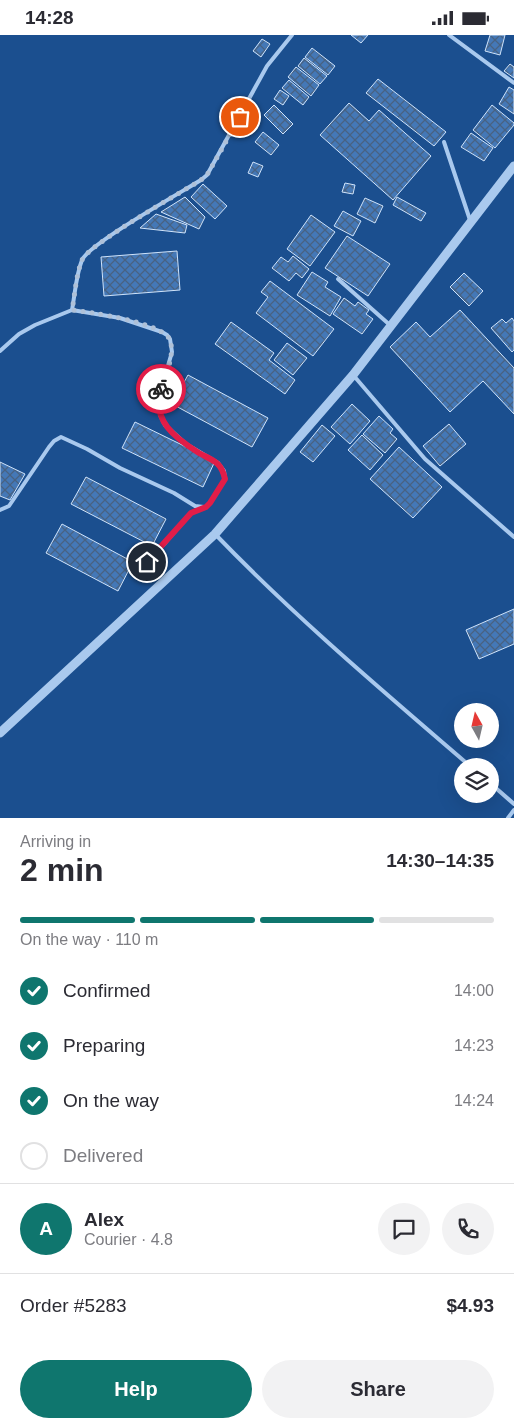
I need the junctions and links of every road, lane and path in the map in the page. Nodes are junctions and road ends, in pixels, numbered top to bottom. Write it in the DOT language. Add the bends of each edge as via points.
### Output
graph roads {
  1 [pos="292,35"];
  2 [pos="449,35"];
  3 [pos="514,83"];
  4 [pos="444,142"];
  5 [pos="514,166"];
  6 [pos="470,222"];
  7 [pos="338,279"];
  8 [pos="72,310"];
  9 [pos="391,326"];
  10 [pos="0,351"];
  11 [pos="353,375"];
  12 [pos="206,507"];
  13 [pos="0,510"];
  14 [pos="215,534"];
  15 [pos="514,537"];
  16 [pos="138,572"];
  17 [pos="0,733"];
  18 [pos="461,758"];
  19 [pos="499,791"];
  20 [pos="514,804"];
  21 [pos="514,810"];
  22 [pos="508,818"];
  1 -- 8 [label="lane" via="267,66 207,175 87,253 82,260"];
  2 -- 3 [label="lane"];
  4 -- 6 [label="lane"];
  5 -- 6 [label="street"];
  6 -- 9 [label="street"];
  7 -- 9 [label="lane"];
  8 -- 10 [label="lane" via="19,334"];
  8 -- 12 [label="lane" via="120,318 156,329 170,339 172,352 160,393 160,415 172,433 215,461 224,471 225,479"];
  9 -- 11 [label="street"];
  11 -- 14 [label="street"];
  11 -- 15 [label="lane" via="425,459"];
  12 -- 13 [label="lane" via="195,506 61,437 49,447 9,506"];
  12 -- 16 [label="lane" via="191,513"];
  14 -- 17 [label="street"];
  14 -- 18 [label="lane" via="301,619"];
  19 -- 20 [label="lane"];
  21 -- 22 [label="lane"];
}
